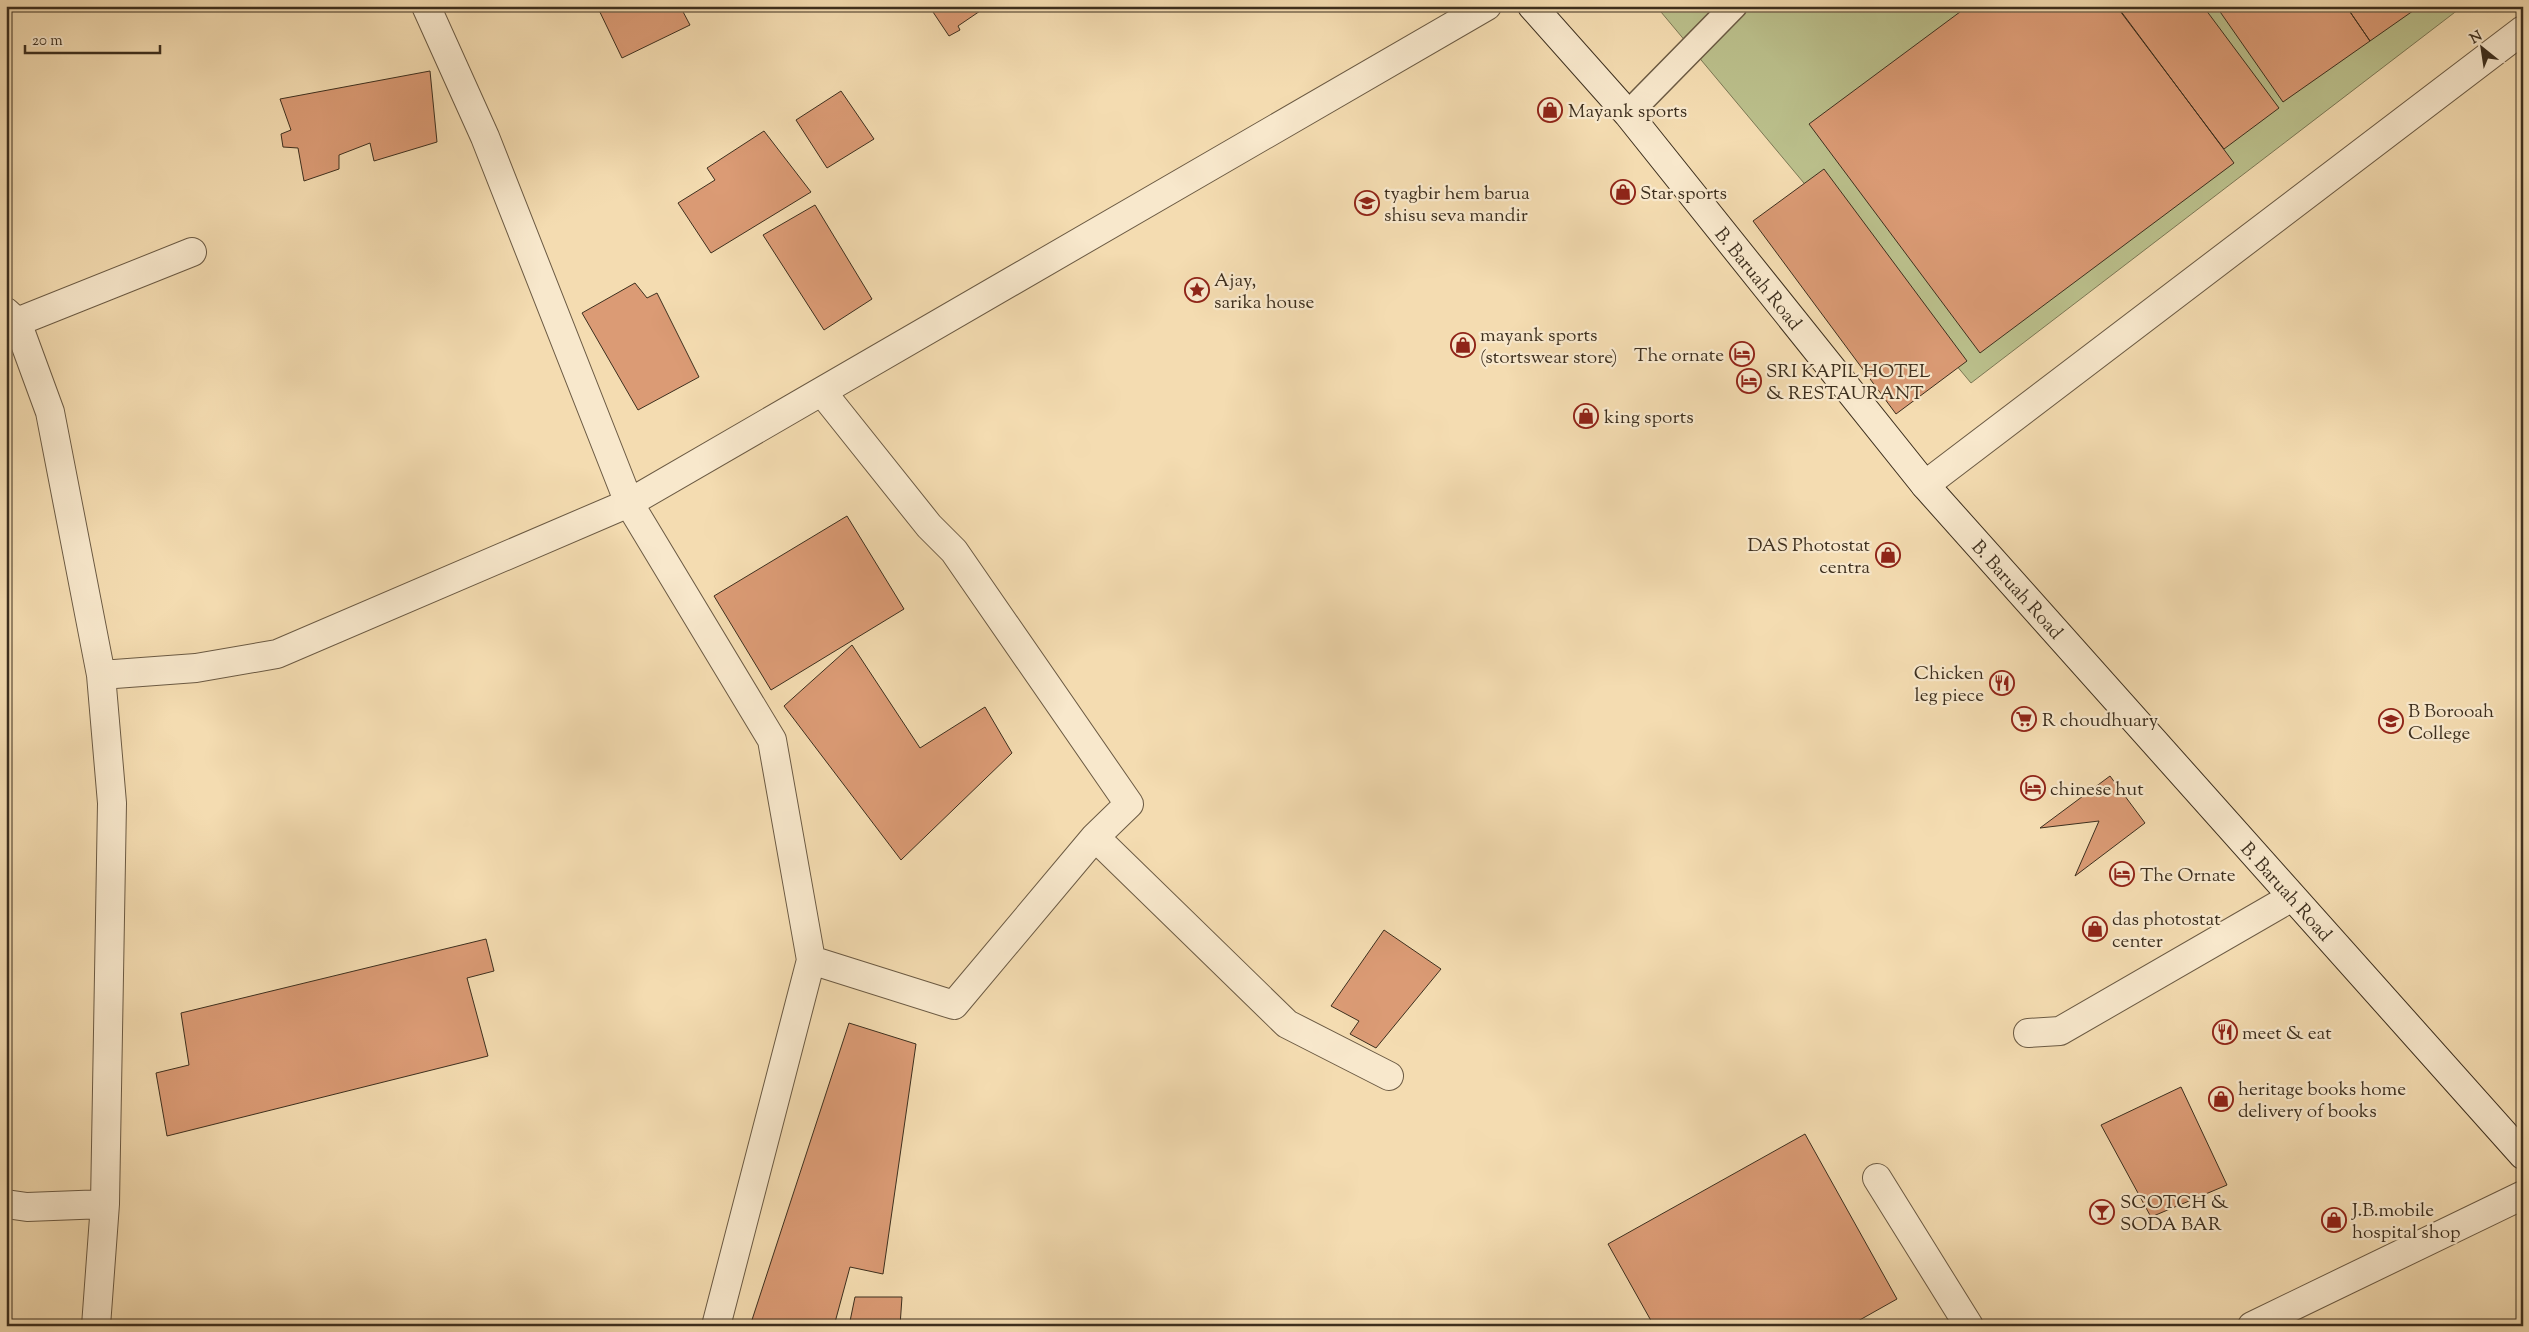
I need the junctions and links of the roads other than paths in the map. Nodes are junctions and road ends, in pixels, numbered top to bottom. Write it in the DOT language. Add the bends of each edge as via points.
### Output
graph roads {
  1 [pos="426,6"];
  2 [pos="1487,6"];
  3 [pos="1532,6"];
  4 [pos="1734,6"];
  5 [pos="2523,30"];
  6 [pos="1628,114"];
  7 [pos="192,252"];
  8 [pos="12,317"];
  9 [pos="822,392"];
  10 [pos="1925,485"];
  11 [pos="629,503"];
  12 [pos="101,675"];
  13 [pos="1095,837"];
  14 [pos="2292,897"];
  15 [pos="811,960"];
  16 [pos="2028,1033"];
  17 [pos="1389,1076"];
  18 [pos="2523,1155"];
  19 [pos="1877,1178"];
  20 [pos="2523,1195"];
  21 [pos="6,1204"];
  22 [pos="105,1204"];
  23 [pos="96,1326"];
  24 [pos="716,1326"];
  25 [pos="1969,1326"];
  26 [pos="2252,1326"];
  1 -- 11 [label="street" via="485,137"];
  2 -- 9 [label="street"];
  3 -- 6 [label="street, B. Baruah Road"];
  4 -- 6 [label="lane"];
  5 -- 10 [label="street"];
  6 -- 10 [label="street, B. Baruah Road"];
  7 -- 8 [label="street"];
  8 -- 12 [label="street" via="50,412"];
  9 -- 11 [label="street"];
  9 -- 13 [label="street" via="929,526 954,551 1129,804"];
  10 -- 14 [label="street, B. Baruah Road"];
  11 -- 12 [label="street" via="277,654 196,668"];
  11 -- 15 [label="street" via="772,740"];
  12 -- 22 [label="street" via="112,803"];
  13 -- 15 [label="street" via="954,1005"];
  13 -- 17 [label="street" via="1287,1024"];
  14 -- 16 [label="street" via="2060,1031"];
  14 -- 18 [label="street, B. Baruah Road"];
  15 -- 24 [label="street"];
  19 -- 25 [label="street"];
  20 -- 26 [label="street"];
  21 -- 22 [label="street" via="27,1207"];
  22 -- 23 [label="street"];
}
